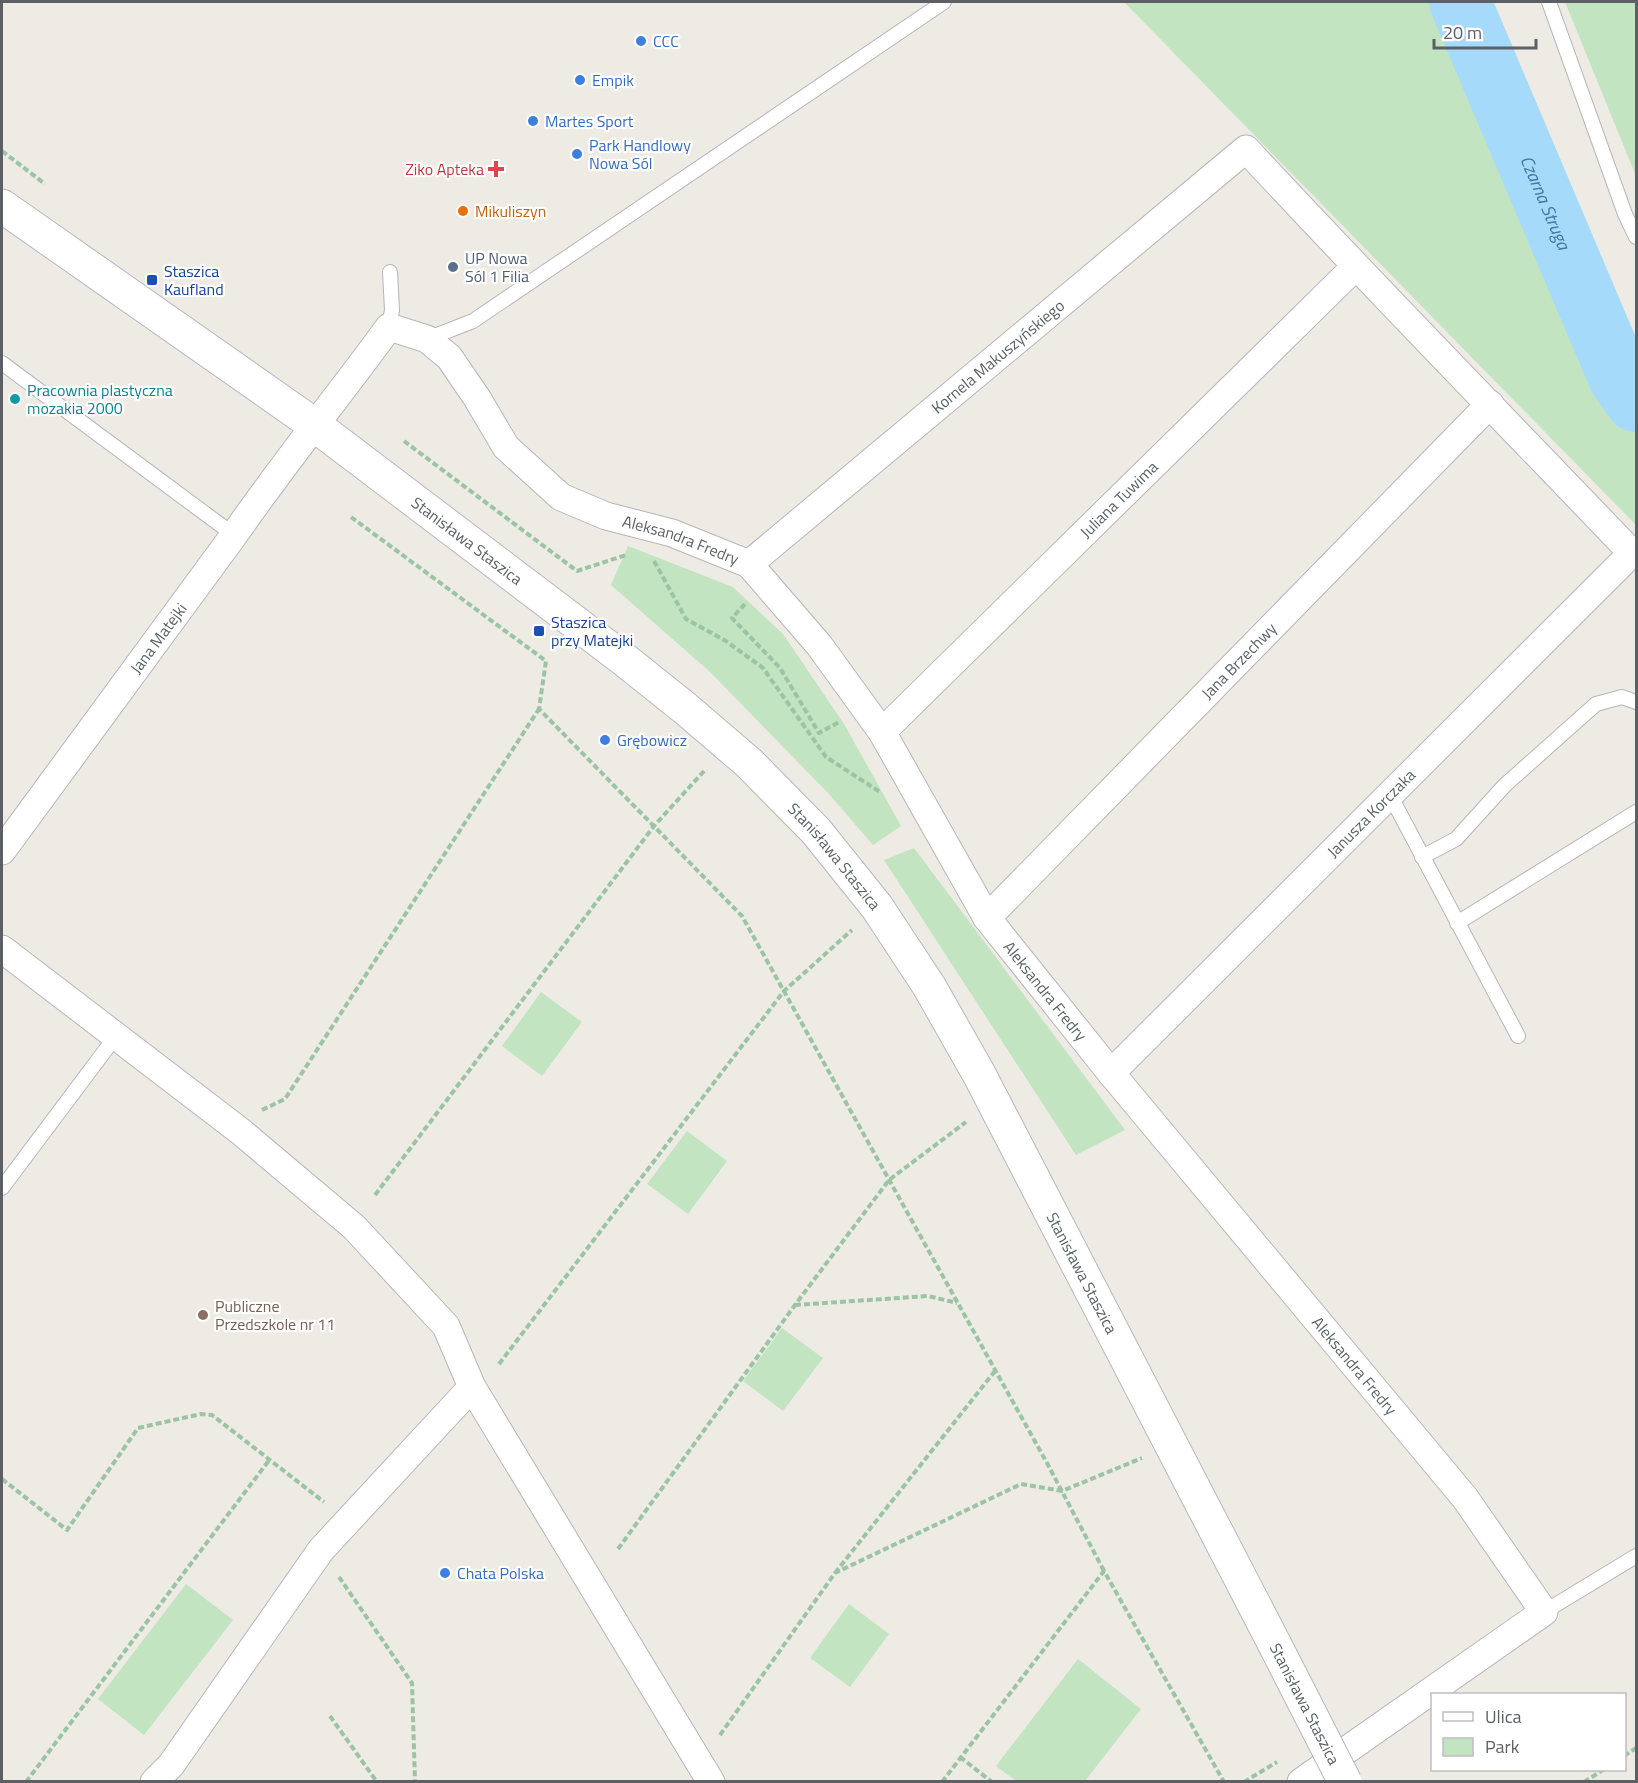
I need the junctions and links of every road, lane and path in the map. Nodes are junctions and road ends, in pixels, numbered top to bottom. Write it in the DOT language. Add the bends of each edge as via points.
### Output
graph roads {
  1 [pos="944,2"];
  2 [pos="1549,2"];
  3 [pos="2,151"];
  4 [pos="45,184"];
  5 [pos="2,206"];
  6 [pos="1636,237"];
  7 [pos="1355,267"];
  8 [pos="390,272"];
  9 [pos="389,327"];
  10 [pos="427,339"];
  11 [pos="2,363"];
  12 [pos="1490,404"];
  13 [pos="316,426"];
  14 [pos="404,441"];
  15 [pos="351,517"];
  16 [pos="234,535"];
  17 [pos="642,536"];
  18 [pos="1634,553"];
  19 [pos="749,564"];
  20 [pos="748,600"];
  21 [pos="1636,702"];
  22 [pos="539,709"];
  23 [pos="842,721"];
  24 [pos="882,732"];
  25 [pos="729,746"];
  26 [pos="880,787"];
  27 [pos="1390,795"];
  28 [pos="1636,812"];
  29 [pos="654,825"];
  30 [pos="2,851"];
  31 [pos="1422,857"];
  32 [pos="877,907"];
  33 [pos="987,918"];
  34 [pos="1457,923"];
  35 [pos="2,949"];
  36 [pos="784,991"];
  37 [pos="116,1036"];
  38 [pos="1518,1036"];
  39 [pos="1111,1073"];
  40 [pos="994,1102"];
  41 [pos="260,1111"];
  42 [pos="889,1180"];
  43 [pos="2,1188"];
  44 [pos="375,1195"];
  45 [pos="957,1303"];
  46 [pos="795,1305"];
  47 [pos="499,1364"];
  48 [pos="995,1371"];
  49 [pos="472,1387"];
  50 [pos="1171,1445"];
  51 [pos="270,1459"];
  52 [pos="2,1479"];
  53 [pos="1062,1491"];
  54 [pos="348,1521"];
  55 [pos="618,1549"];
  56 [pos="321,1550"];
  57 [pos="1636,1556"];
  58 [pos="1104,1571"];
  59 [pos="835,1573"];
  60 [pos="1544,1612"];
  61 [pos="330,1716"];
  62 [pos="720,1735"];
  63 [pos="960,1757"];
  64 [pos="1601,1771"];
  65 [pos="26,1782"];
  66 [pos="154,1782"];
  67 [pos="377,1782"];
  68 [pos="415,1782"];
  69 [pos="711,1782"];
  70 [pos="942,1782"];
  71 [pos="992,1782"];
  72 [pos="1224,1782"];
  73 [pos="1302,1782"];
  74 [pos="1345,1782"];
  75 [pos="1584,1782"];
  1 -- 10 [label="lane" via="473,321"];
  2 -- 6 [label="lane"];
  3 -- 4 [label="path"];
  5 -- 13 [label="street, Stanisława Staszica"];
  7 -- 12 [label="street"];
  7 -- 19 [label="street, Kornela Makuszyńskiego" via="1246,149"];
  7 -- 24 [label="street, Juliana Tuwima"];
  8 -- 9 [label="lane"];
  9 -- 10 [label="street, Aleksandra Fredry"];
  9 -- 13 [label="street"];
  10 -- 17 [label="street, Aleksandra Fredry" via="449,357 506,447 561,497"];
  11 -- 16 [label="lane"];
  12 -- 18 [label="street"];
  12 -- 33 [label="street, Jana Brzechwy"];
  13 -- 16 [label="street, Jana Matejki"];
  13 -- 25 [label="street, Stanisława Staszica" via="626,661"];
  14 -- 17 [label="path" via="577,571"];
  15 -- 22 [label="path" via="546,661"];
  16 -- 30 [label="street, Jana Matejki"];
  17 -- 19 [label="street, Aleksandra Fredry" via="672,533"];
  17 -- 26 [label="path" via="686,619 763,668 826,757 885,796"];
  18 -- 27 [label="street, Janusza Korczaka"];
  19 -- 24 [label="street, Aleksandra Fredry" via="819,645"];
  20 -- 23 [label="path" via="732,618 780,668 819,733"];
  21 -- 31 [label="lane" via="1622,697 1596,704 1505,785 1456,839"];
  22 -- 29 [label="path"];
  22 -- 41 [label="path" via="285,1099"];
  24 -- 33 [label="street, Aleksandra Fredry"];
  25 -- 29 [label="path"];
  25 -- 32 [label="street, Stanisława Staszica" via="816,831"];
  27 -- 31 [label="lane"];
  27 -- 39 [label="street, Janusza Korczaka"];
  28 -- 34 [label="lane"];
  29 -- 36 [label="path" via="742,916"];
  29 -- 44 [label="path"];
  31 -- 34 [label="lane"];
  32 -- 36 [label="path"];
  32 -- 40 [label="street, Stanisława Staszica" via="929,986"];
  33 -- 39 [label="street, Aleksandra Fredry"];
  34 -- 38 [label="lane"];
  35 -- 37 [label="street"];
  36 -- 42 [label="path"];
  36 -- 47 [label="path"];
  37 -- 43 [label="lane"];
  37 -- 49 [label="street" via="240,1131 354,1227 446,1326"];
  39 -- 60 [label="street, Aleksandra Fredry" via="1465,1498"];
  40 -- 42 [label="path"];
  40 -- 50 [label="street, Stanisława Staszica"];
  42 -- 45 [label="path"];
  42 -- 46 [label="path"];
  45 -- 46 [label="path" via="928,1296"];
  45 -- 48 [label="path"];
  46 -- 55 [label="path"];
  48 -- 53 [label="path"];
  48 -- 59 [label="path"];
  49 -- 54 [label="street"];
  49 -- 69 [label="street"];
  50 -- 53 [label="path"];
  50 -- 74 [label="street, Stanisława Staszica, bridge"];
  51 -- 52 [label="path" via="212,1415 138,1428 68,1530"];
  51 -- 54 [label="path"];
  51 -- 65 [label="path"];
  53 -- 58 [label="path"];
  53 -- 59 [label="path" via="1021,1484"];
  54 -- 56 [label="street"];
  56 -- 66 [label="street" via="171,1765"];
  56 -- 68 [label="path" via="412,1683"];
  57 -- 60 [label="lane"];
  58 -- 63 [label="path"];
  58 -- 72 [label="path"];
  59 -- 62 [label="path"];
  60 -- 73 [label="street"];
  61 -- 67 [label="path"];
  63 -- 70 [label="path"];
  63 -- 71 [label="path"];
  64 -- 75 [label="path"];
}
